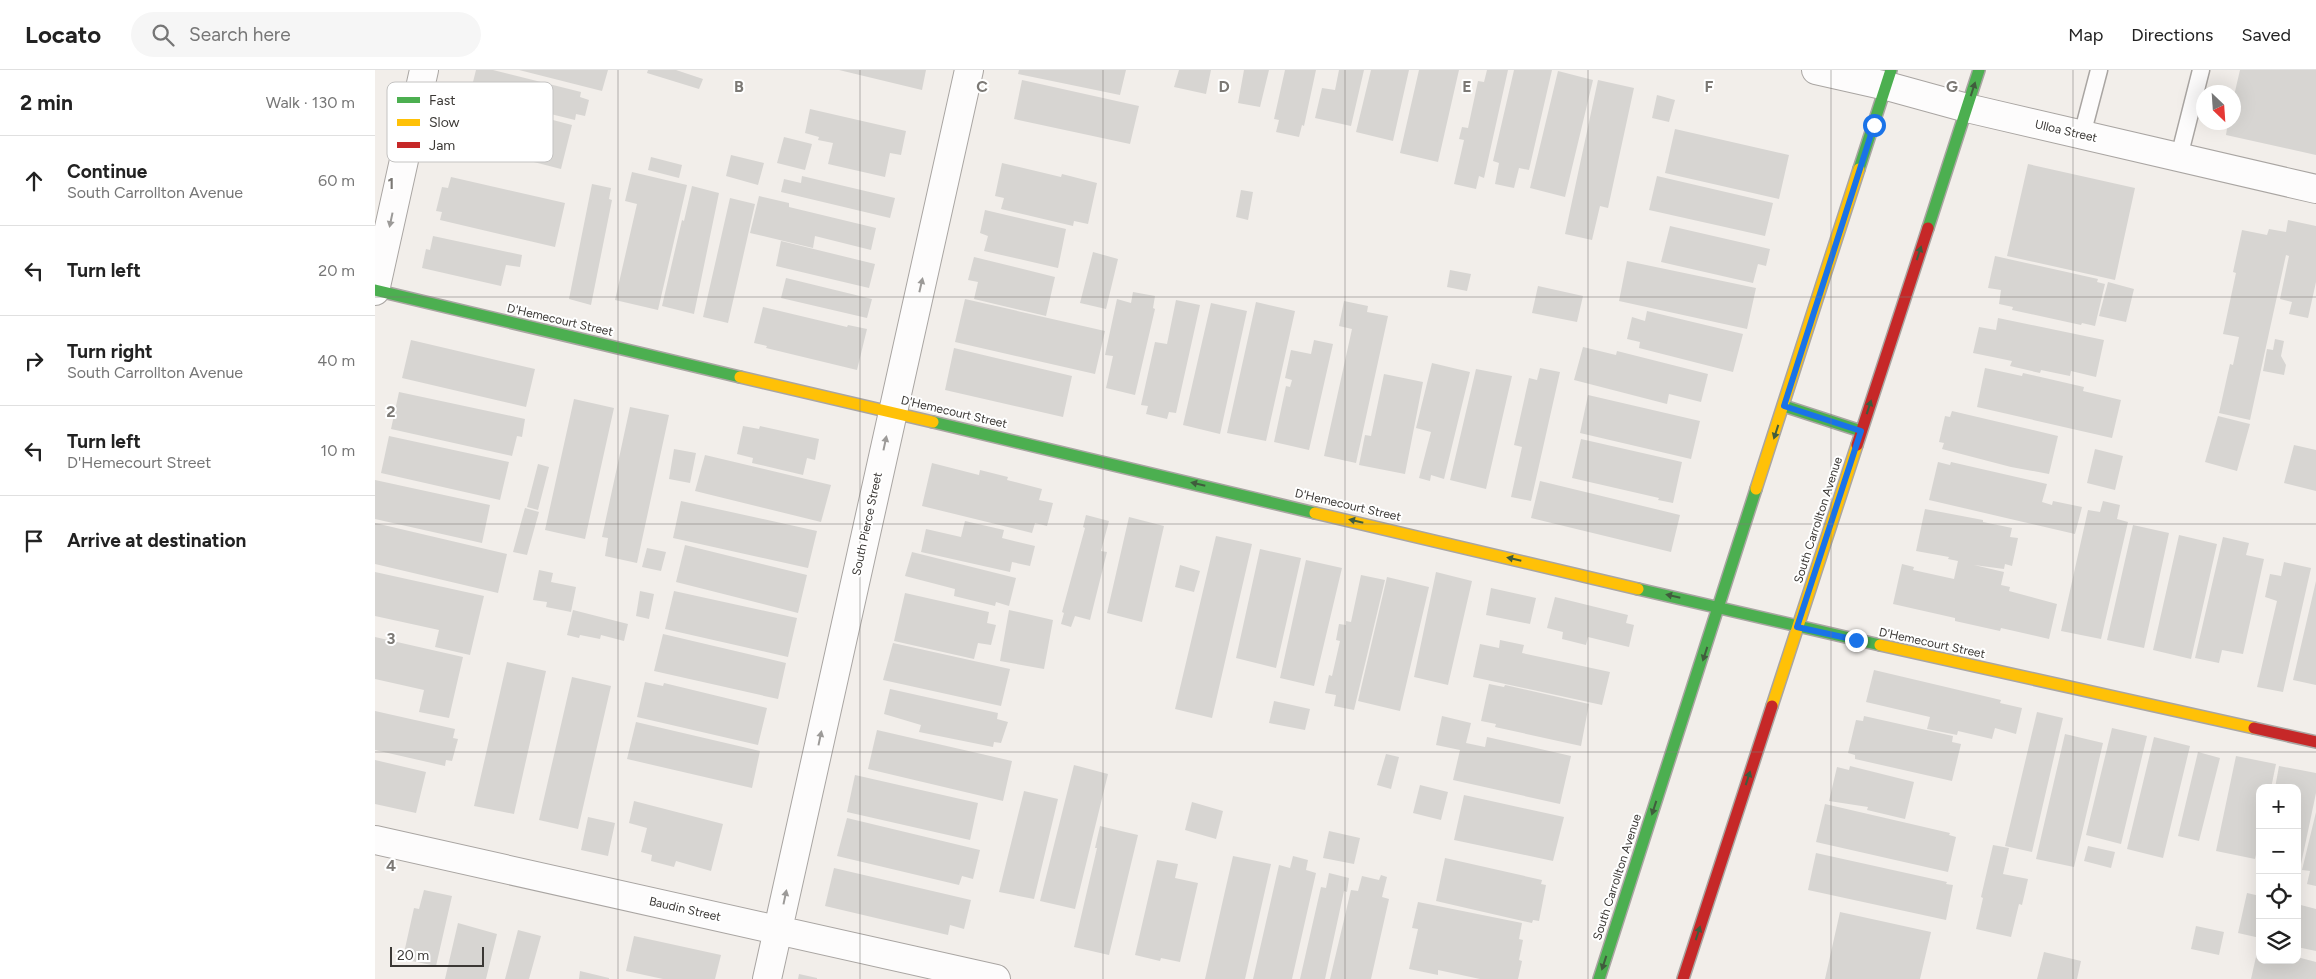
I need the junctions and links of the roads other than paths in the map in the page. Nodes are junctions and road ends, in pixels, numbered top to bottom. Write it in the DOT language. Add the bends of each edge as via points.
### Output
graph roads {
  1 [pos="969,70"];
  2 [pos="1816,70"];
  3 [pos="1979,70"];
  4 [pos="2099,70"];
  5 [pos="2201,70"];
  6 [pos="1889,78"];
  7 [pos="1967,108"];
  8 [pos="2082,135"];
  9 [pos="2179,157"];
  10 [pos="404,162"];
  11 [pos="2316,189"];
  12 [pos="375,290"];
  13 [pos="1784,406"];
  14 [pos="892,412"];
  15 [pos="1861,431"];
  16 [pos="1720,607"];
  17 [pos="1797,627"];
  18 [pos="2316,742"];
  19 [pos="375,840"];
  20 [pos="777,930"];
  21 [pos="767,979"];
  22 [pos="996,979"];
  23 [pos="1599,979"];
  24 [pos="1683,979"];
  14 -- 1 [label="street, South Pierce Street, one-way"];
  2 -- 6 [label="street, Ulloa Street"];
  7 -- 3 [label="main road, South Carrollton Avenue, one-way"];
  4 -- 8 [label="lane"];
  5 -- 9 [label="lane"];
  6 -- 7 [label="street, Ulloa Street"];
  6 -- 13 [label="main road, South Carrollton Avenue"];
  7 -- 8 [label="street, Ulloa Street"];
  15 -- 7 [label="main road, South Carrollton Avenue, one-way"];
  8 -- 9 [label="street, Ulloa Street"];
  9 -- 11 [label="street, Ulloa Street"];
  10 -- 12 [label="street, one-way"];
  12 -- 14 [label="main road, D'Hemecourt Street"];
  13 -- 15 [label="main road"];
  13 -- 16 [label="main road, South Carrollton Avenue, one-way"];
  16 -- 14 [label="main road, D'Hemecourt Street, one-way"];
  20 -- 14 [label="street, South Pierce Street, one-way"];
  15 -- 17 [label="main road, South Carrollton Avenue"];
  16 -- 17 [label="main road, D'Hemecourt Street"];
  16 -- 23 [label="main road, South Carrollton Avenue, one-way"];
  17 -- 18 [label="main road, D'Hemecourt Street"];
  24 -- 17 [label="main road, South Carrollton Avenue, one-way"];
  19 -- 20 [label="street, Baudin Street"];
  20 -- 21 [label="street, South Pierce Street"];
  20 -- 22 [label="street, Baudin Street"];
}
